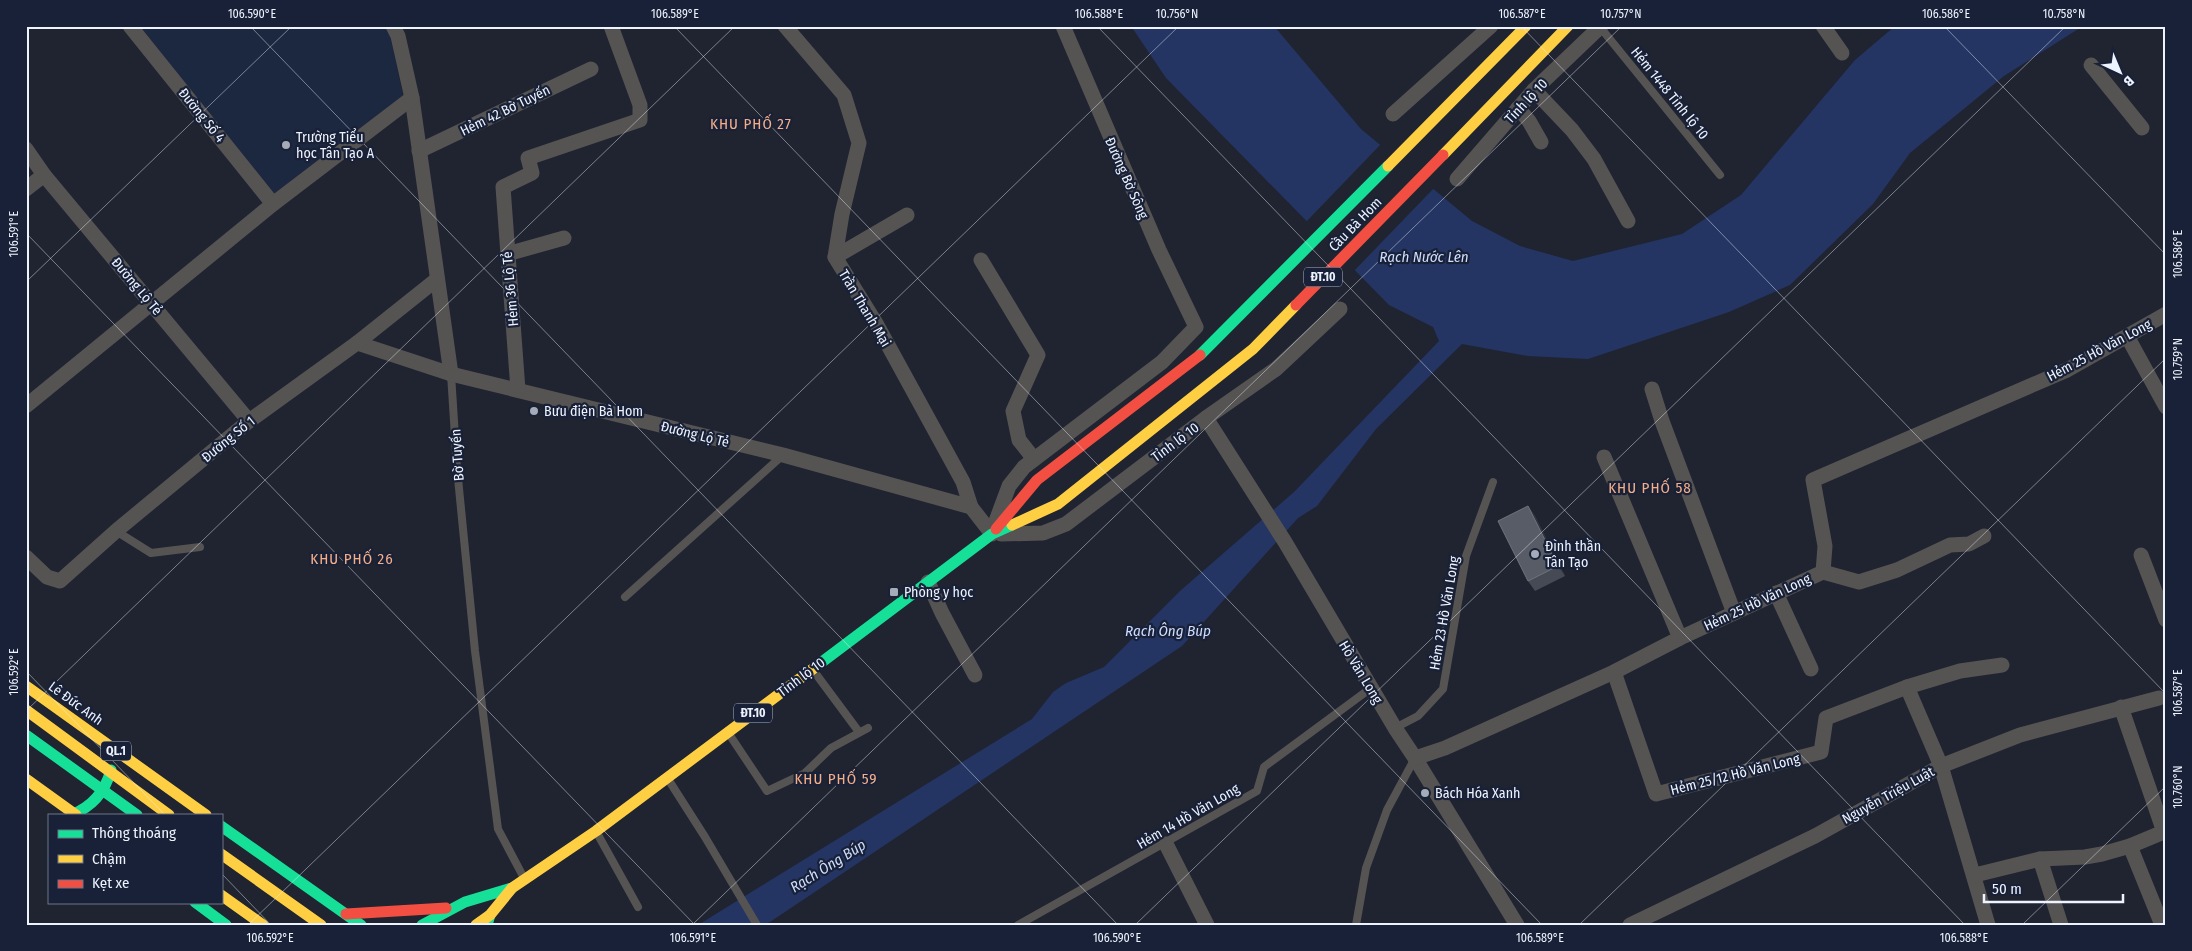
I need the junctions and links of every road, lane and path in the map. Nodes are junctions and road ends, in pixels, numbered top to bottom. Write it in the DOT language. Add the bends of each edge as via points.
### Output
graph roads {
  1 [pos="130,26"];
  2 [pos="393,26"];
  3 [pos="611,26"];
  4 [pos="785,26"];
  5 [pos="1063,26"];
  6 [pos="1491,26"];
  7 [pos="1526,26"];
  8 [pos="1568,26"];
  9 [pos="1823,26"];
  10 [pos="1600,27"];
  11 [pos="1842,53"];
  12 [pos="2091,65"];
  13 [pos="591,69"];
  14 [pos="1534,90"];
  15 [pos="412,98"];
  16 [pos="1518,108"];
  17 [pos="1393,114"];
  18 [pos="2142,128"];
  19 [pos="1541,142"];
  20 [pos="26,150"];
  21 [pos="419,151"];
  22 [pos="44,175"];
  23 [pos="1720,175"];
  24 [pos="1456,179"];
  25 [pos="26,190"];
  26 [pos="273,204"];
  27 [pos="907,215"];
  28 [pos="1628,221"];
  29 [pos="564,238"];
  30 [pos="507,254"];
  31 [pos="835,257"];
  32 [pos="981,260"];
  33 [pos="436,280"];
  34 [pos="151,303"];
  35 [pos="1340,309"];
  36 [pos="2166,314"];
  37 [pos="2127,336"];
  38 [pos="357,344"];
  39 [pos="451,374"];
  40 [pos="1652,389"];
  41 [pos="518,390"];
  42 [pos="26,406"];
  43 [pos="2166,407"];
  44 [pos="1206,418"];
  45 [pos="249,421"];
  46 [pos="783,455"];
  47 [pos="1604,457"];
  48 [pos="1034,459"];
  49 [pos="1037,480"];
  50 [pos="1493,482"];
  51 [pos="1058,504"];
  52 [pos="971,507"];
  53 [pos="116,531"];
  54 [pos="992,534"];
  55 [pos="1984,536"];
  56 [pos="200,547"];
  57 [pos="2141,555"];
  58 [pos="26,557"];
  59 [pos="1823,572"];
  60 [pos="928,582"];
  61 [pos="1776,593"];
  62 [pos="625,597"];
  63 [pos="1734,612"];
  64 [pos="2166,620"];
  65 [pos="1680,638"];
  66 [pos="2002,665"];
  67 [pos="812,669"];
  68 [pos="1811,669"];
  69 [pos="1614,672"];
  70 [pos="975,674"];
  71 [pos="26,686"];
  72 [pos="1907,687"];
  73 [pos="1371,688"];
  74 [pos="2159,698"];
  75 [pos="2121,707"];
  76 [pos="26,710"];
  77 [pos="868,728"];
  78 [pos="1395,728"];
  79 [pos="728,732"];
  80 [pos="860,732"];
  81 [pos="26,735"];
  82 [pos="112,748"];
  83 [pos="1416,758"];
  84 [pos="1941,766"];
  85 [pos="667,778"];
  86 [pos="26,779"];
  87 [pos="80,792"];
  88 [pos="26,793"];
  89 [pos="103,809"];
  90 [pos="56,814"];
  91 [pos="74,814"];
  92 [pos="75,814"];
  93 [pos="136,814"];
  94 [pos="168,814"];
  95 [pos="205,814"];
  96 [pos="222,827"];
  97 [pos="596,831"];
  98 [pos="2165,831"];
  99 [pos="1166,844"];
  100 [pos="2130,846"];
  101 [pos="255,849"];
  102 [pos="222,855"];
  103 [pos="2040,859"];
  104 [pos="1975,875"];
  105 [pos="524,880"];
  106 [pos="512,888"];
  107 [pos="222,895"];
  108 [pos="191,905"];
  109 [pos="638,907"];
  110 [pos="446,908"];
  111 [pos="346,914"];
  112 [pos="488,920"];
  113 [pos="205,922"];
  114 [pos="226,925"];
  115 [pos="263,925"];
  116 [pos="321,925"];
  117 [pos="361,925"];
  118 [pos="422,925"];
  119 [pos="476,925"];
  120 [pos="757,925"];
  121 [pos="1018,925"];
  122 [pos="1207,925"];
  123 [pos="1356,925"];
  124 [pos="1517,925"];
  125 [pos="1630,925"];
  126 [pos="1988,925"];
  127 [pos="2061,925"];
  128 [pos="2162,925"];
  1 -- 26 [label="street, Đường Số 4"];
  2 -- 15 [label="street, Bờ Tuyến"];
  3 -- 30 [label="street, Hẻm 36 Lộ Tẻ" via="640,105 640,120 528,158 532,173 503,187"];
  4 -- 31 [label="street, Trần Thanh Mại" via="844,95 859,143"];
  5 -- 48 [label="street, Đường Bờ Sông" via="1159,250 1196,327 1162,362"];
  6 -- 17 [label="street"];
  7 -- 49 [label="main road, Cầu Bà Hom / ĐT.10" via="1211,346"];
  8 -- 51 [label="main road, Cầu Bà Hom / ĐT.10" via="1253,349"];
  9 -- 11 [label="street"];
  10 -- 14 [label="street, Tỉnh lộ 10"];
  10 -- 23 [label="lane, Hẻm 1448 Tỉnh lộ 10"];
  12 -- 18 [label="street"];
  13 -- 21 [label="street, Hẻm 42 Bờ Tuyến"];
  14 -- 16 [label="street, Tỉnh lộ 10"];
  14 -- 28 [label="street" via="1594,159"];
  15 -- 21 [label="street, Bờ Tuyến"];
  15 -- 26 [label="street"];
  16 -- 19 [label="street"];
  16 -- 24 [label="street, Tỉnh lộ 10"];
  20 -- 22 [label="street, Đường Lộ Tẻ"];
  21 -- 33 [label="street, Bờ Tuyến"];
  22 -- 25 [label="street"];
  22 -- 34 [label="street, Đường Lộ Tẻ"];
  26 -- 34 [label="street"];
  27 -- 31 [label="street"];
  29 -- 30 [label="street"];
  30 -- 41 [label="street, Hẻm 36 Lộ Tẻ"];
  31 -- 52 [label="street, Trần Thanh Mại" via="877,325 963,482"];
  32 -- 48 [label="street" via="1038,355 1013,411 1019,440"];
  33 -- 38 [label="street, Đường Số 1"];
  33 -- 39 [label="street, Bờ Tuyến"];
  34 -- 42 [label="street"];
  34 -- 45 [label="street, Đường Lộ Tẻ"];
  35 -- 44 [label="street, Tỉnh lộ 10" via="1282,364"];
  36 -- 37 [label="street, Hẻm 25 Hồ Văn Long"];
  37 -- 43 [label="street"];
  37 -- 59 [label="street, Hẻm 25 Hồ Văn Long" via="2067,370 1813,480 1826,546"];
  38 -- 39 [label="street, Đường Lộ Tẻ"];
  38 -- 45 [label="street, Đường Số 1"];
  39 -- 41 [label="street, Đường Lộ Tẻ"];
  39 -- 105 [label="lane, Bờ Tuyến" via="475,651 498,829"];
  40 -- 63 [label="street"];
  41 -- 46 [label="street, Đường Lộ Tẻ"];
  44 -- 54 [label="street, Tỉnh lộ 10" via="1066,524 1043,533"];
  44 -- 73 [label="street, Hồ Văn Long" via="1285,542"];
  45 -- 53 [label="street, Đường Số 1"];
  46 -- 52 [label="street, Đường Lộ Tẻ"];
  46 -- 62 [label="lane"];
  47 -- 65 [label="street"];
  48 -- 54 [label="street" via="1024,466 1009,486"];
  49 -- 54 [label="main road, Tỉnh lộ 10 / ĐT.10"];
  50 -- 78 [label="lane, Hẻm 23 Hồ Văn Long" via="1466,556 1443,689 1418,716"];
  51 -- 54 [label="main road, Tỉnh lộ 10 / ĐT.10"];
  52 -- 54 [label="street"];
  53 -- 56 [label="lane" via="150,553"];
  53 -- 58 [label="street, Đường Số 1" via="60,581 47,577"];
  54 -- 60 [label="main road, Tỉnh lộ 10 / ĐT.10"];
  55 -- 59 [label="street" via="1969,544 1950,545 1897,570 1859,582"];
  57 -- 64 [label="street"];
  59 -- 61 [label="street, Hẻm 25 Hồ Văn Long"];
  60 -- 67 [label="main road, Tỉnh lộ 10 / ĐT.10"];
  60 -- 70 [label="street"];
  61 -- 63 [label="street, Hẻm 25 Hồ Văn Long"];
  61 -- 68 [label="street"];
  63 -- 65 [label="street, Hẻm 25 Hồ Văn Long"];
  65 -- 69 [label="street, Hẻm 25 Hồ Văn Long"];
  66 -- 72 [label="street" via="1960,671"];
  67 -- 79 [label="main road, Tỉnh lộ 10 / ĐT.10"];
  67 -- 80 [label="lane"];
  69 -- 72 [label="street, Hẻm 25/12 Hồ Văn Long" via="1656,794 1821,752 1826,718"];
  69 -- 83 [label="street, Hẻm 25 Hồ Văn Long"];
  71 -- 82 [label="main road, Lê Đức Anh / QL.1"];
  72 -- 84 [label="street"];
  73 -- 78 [label="street, Hồ Văn Long"];
  73 -- 99 [label="lane, Hẻm 14 Hồ Văn Long" via="1264,767 1257,791"];
  74 -- 75 [label="street, Nguyễn Triệu Luật"];
  75 -- 84 [label="street, Nguyễn Triệu Luật" via="2020,735"];
  75 -- 98 [label="street"];
  76 -- 94 [label="main road, QL.1, bridge"];
  77 -- 80 [label="lane"];
  78 -- 83 [label="street, Hồ Văn Long"];
  79 -- 80 [label="lane" via="767,792 805,773 831,748"];
  79 -- 85 [label="main road, Tỉnh lộ 10 / ĐT.10"];
  81 -- 93 [label="main road, bridge"];
  82 -- 91 [label="main road" via="110,777 105,788 89,806"];
  82 -- 95 [label="main road, Lê Đức Anh / QL.1"];
  83 -- 123 [label="lane" via="1387,810 1366,868"];
  83 -- 124 [label="street, Hồ Văn Long"];
  84 -- 104 [label="street"];
  84 -- 125 [label="street, Nguyễn Triệu Luật" via="1815,836"];
  85 -- 97 [label="main road, Tỉnh lộ 10 / ĐT.10"];
  85 -- 120 [label="lane"];
  86 -- 92 [label="main road, bridge"];
  87 -- 89 [label="main road"];
  88 -- 90 [label="main road"];
  96 -- 101 [label="main road"];
  97 -- 105 [label="main road, Tỉnh lộ 10 / ĐT.10"];
  97 -- 109 [label="lane"];
  98 -- 100 [label="street"];
  99 -- 121 [label="lane, Hẻm 14 Hồ Văn Long"];
  99 -- 122 [label="street"];
  100 -- 103 [label="street" via="2085,857"];
  100 -- 128 [label="street"];
  101 -- 111 [label="main road"];
  101 -- 113 [label="main road" via="252,880 245,893 230,909"];
  102 -- 116 [label="main road, bridge"];
  103 -- 104 [label="street"];
  103 -- 127 [label="street"];
  104 -- 126 [label="street"];
  105 -- 106 [label="main road, Tỉnh lộ 10 / ĐT.10"];
  106 -- 110 [label="main road, Tỉnh lộ 10 / ĐT.10"];
  106 -- 112 [label="main road, Tỉnh lộ 10 / ĐT.10"];
  107 -- 115 [label="main road, bridge"];
  108 -- 113 [label="main road"];
  108 -- 114 [label="main road, bridge"];
  110 -- 111 [label="main road"];
  110 -- 118 [label="main road, Tỉnh lộ 10 / ĐT.10"];
  111 -- 117 [label="main road"];
  112 -- 119 [label="main road, Tỉnh lộ 10 / ĐT.10"];
}
